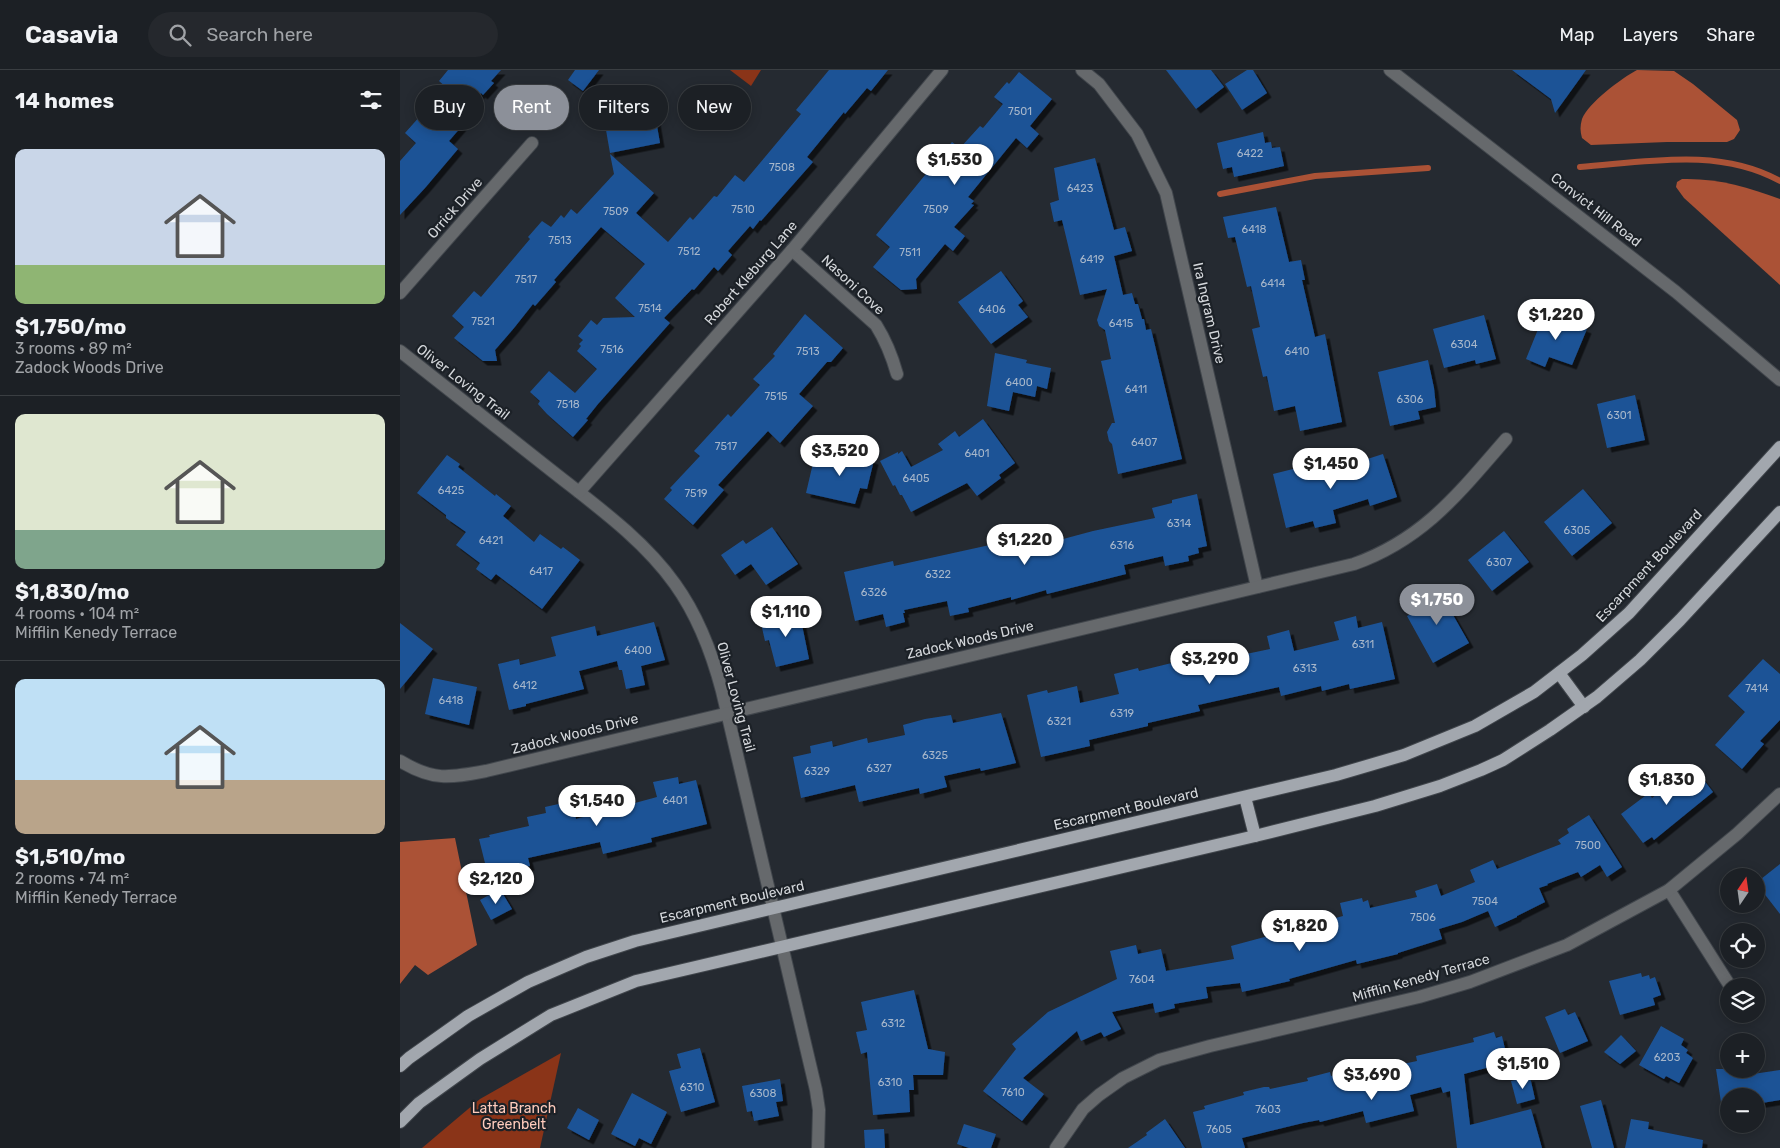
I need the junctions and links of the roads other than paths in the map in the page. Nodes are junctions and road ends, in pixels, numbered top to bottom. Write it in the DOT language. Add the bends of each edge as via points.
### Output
graph roads {
  1 [pos="942,70"];
  2 [pos="1082,70"];
  3 [pos="1390,70"];
  4 [pos="532,143"];
  5 [pos="792,250"];
  6 [pos="400,292"];
  7 [pos="400,351"];
  8 [pos="897,374"];
  9 [pos="1780,380"];
  10 [pos="1506,439"];
  11 [pos="1780,447"];
  12 [pos="579,492"];
  13 [pos="1780,512"];
  14 [pos="1257,587"];
  15 [pos="1559,673"];
  16 [pos="1584,706"];
  17 [pos="726,712"];
  18 [pos="400,761"];
  19 [pos="1780,794"];
  20 [pos="1245,797"];
  21 [pos="1255,836"];
  22 [pos="1668,890"];
  23 [pos="772,908"];
  24 [pos="782,948"];
  25 [pos="1725,978"];
  26 [pos="400,1066"];
  27 [pos="400,1122"];
  28 [pos="818,1148"];
  29 [pos="1056,1148"];
  1 -- 5 [label="street, Robert Kleburg Lane"];
  2 -- 14 [label="street, Ira Ingram Drive" via="1099,84 1137,134 1166,194"];
  3 -- 9 [label="street, Convict Hill Road" via="1676,292"];
  4 -- 6 [label="street, Orrick Drive"];
  5 -- 8 [label="street, Nasoni Cove" via="876,325 892,355"];
  5 -- 12 [label="street, Robert Kleburg Lane"];
  7 -- 12 [label="street, Oliver Loving Trail"];
  10 -- 14 [label="street, Zadock Woods Drive" via="1439,513 1397,545 1354,564"];
  11 -- 15 [label="main road, Escarpment Boulevard" via="1629,613"];
  12 -- 17 [label="street, Oliver Loving Trail" via="656,560 687,601 710,650"];
  13 -- 16 [label="main road" via="1640,660"];
  14 -- 17 [label="street, Zadock Woods Drive"];
  15 -- 16 [label="main road"];
  15 -- 20 [label="main road, Escarpment Boulevard" via="1534,692 1475,726 1404,755"];
  16 -- 21 [label="main road" via="1504,760 1440,786"];
  17 -- 18 [label="street, Zadock Woods Drive" via="454,777 430,776"];
  17 -- 23 [label="street, Oliver Loving Trail"];
  19 -- 22 [label="street, Mifflin Kenedy Terrace"];
  20 -- 21 [label="main road"];
  20 -- 23 [label="main road, Escarpment Boulevard"];
  21 -- 24 [label="main road"];
  22 -- 25 [label="street"];
  22 -- 29 [label="street, Mifflin Kenedy Terrace" via="1567,945 1470,982 1159,1060 1123,1078 1099,1095 1084,1109"];
  23 -- 24 [label="street, Oliver Loving Trail"];
  23 -- 26 [label="main road, Escarpment Boulevard" via="634,941 586,957 528,982 468,1016"];
  24 -- 27 [label="main road" via="636,981 551,1015 480,1059 419,1103"];
  24 -- 28 [label="street, Oliver Loving Trail" via="817,1096"];
}
